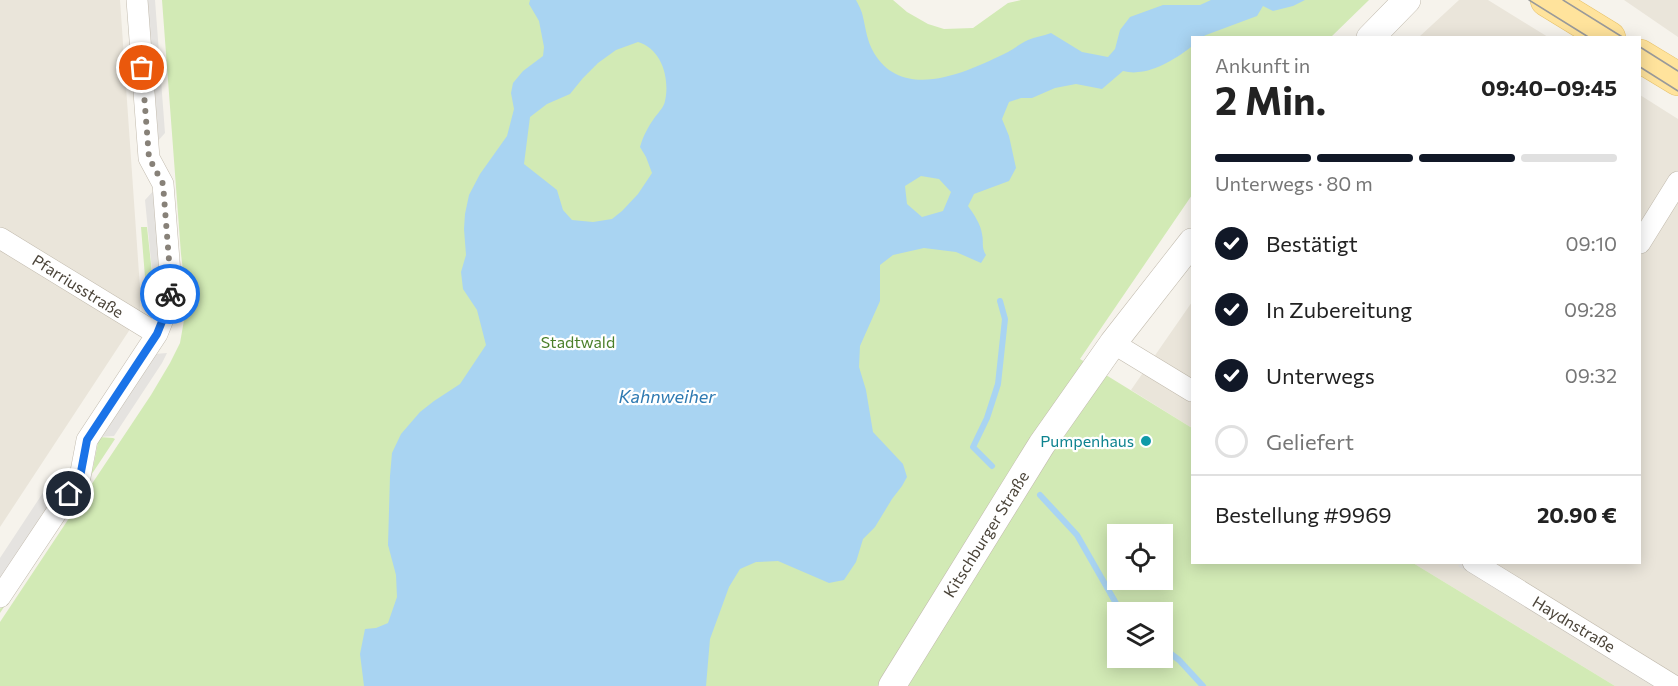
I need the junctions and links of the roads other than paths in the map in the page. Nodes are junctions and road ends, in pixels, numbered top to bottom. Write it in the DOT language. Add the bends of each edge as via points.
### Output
graph roads {
  1 [pos="137,0"];
  2 [pos="1407,0"];
  3 [pos="1547,0"];
  4 [pos="1372,36"];
  5 [pos="1606,36"];
  6 [pos="1641,57"];
  7 [pos="1678,79"];
  8 [pos="1678,182"];
  9 [pos="0,238"];
  10 [pos="1641,241"];
  11 [pos="1191,243"];
  12 [pos="157,334"];
  13 [pos="1113,343"];
  14 [pos="1191,390"];
  15 [pos="1476,564"];
  16 [pos="0,597"];
  17 [pos="892,686"];
  18 [pos="1674,686"];
  1 -- 12 [label="street" via="149,158 163,184 171,286"];
  2 -- 4 [label="street"];
  3 -- 5 [label="main road"];
  6 -- 7 [label="main road"];
  8 -- 10 [label="street"];
  9 -- 12 [label="street, Pfarriusstraße"];
  11 -- 13 [label="street, Kitschburger Straße"];
  12 -- 16 [label="street" via="87,440 80,477"];
  13 -- 14 [label="street"];
  13 -- 17 [label="street, Kitschburger Straße" via="1042,444"];
  15 -- 18 [label="street, Haydnstraße"];
}
